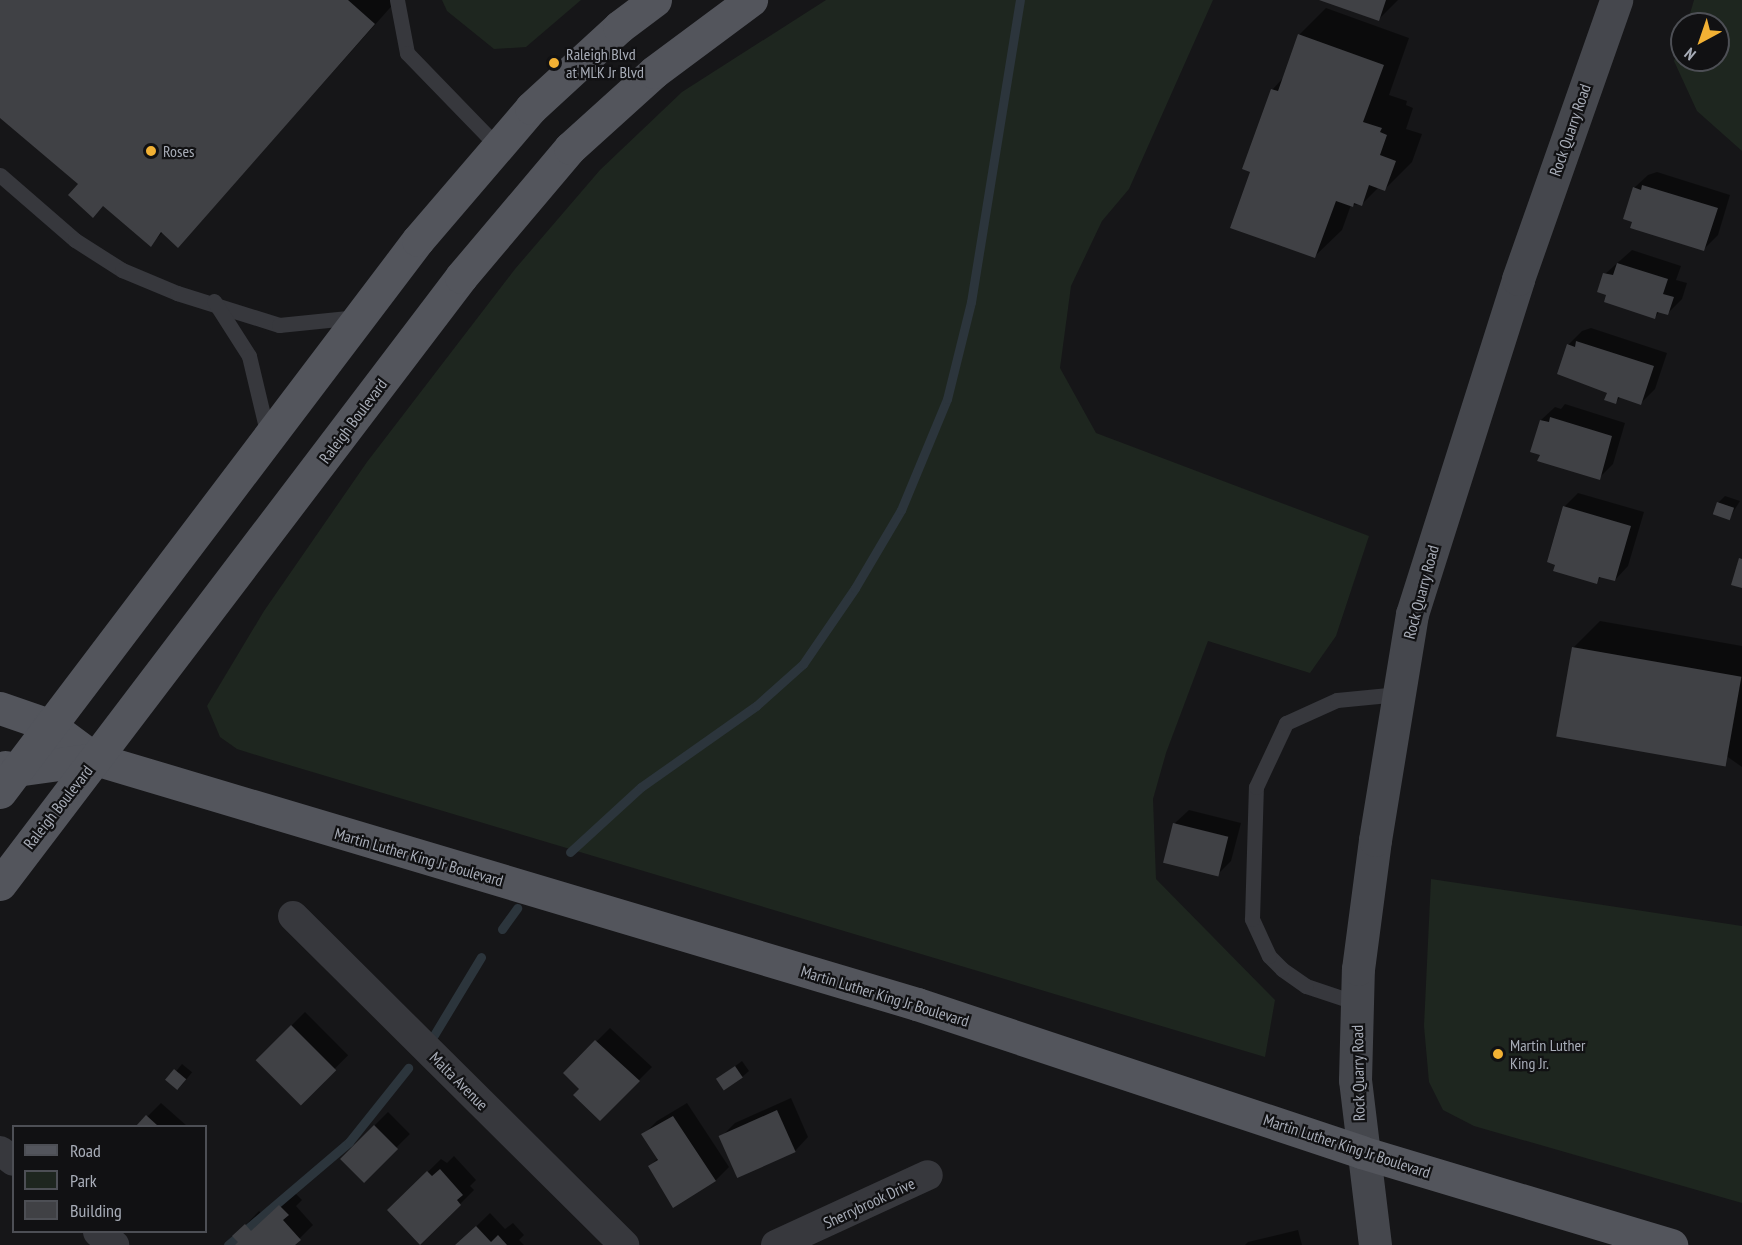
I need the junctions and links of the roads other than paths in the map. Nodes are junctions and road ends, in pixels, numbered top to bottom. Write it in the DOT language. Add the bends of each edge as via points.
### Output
graph roads {
  1 [pos="397,0"];
  2 [pos="656,0"];
  3 [pos="751,0"];
  4 [pos="1616,0"];
  5 [pos="496,146"];
  6 [pos="0,175"];
  7 [pos="214,302"];
  8 [pos="361,317"];
  9 [pos="269,439"];
  10 [pos="1399,694"];
  11 [pos="0,708"];
  12 [pos="49,725"];
  13 [pos="95,759"];
  14 [pos="5,776"];
  15 [pos="0,884"];
  16 [pos="293,916"];
  17 [pos="1357,1003"];
  18 [pos="1361,1152"];
  19 [pos="928,1175"];
  20 [pos="99,1233"];
  21 [pos="114,1245"];
  22 [pos="624,1245"];
  23 [pos="776,1245"];
  24 [pos="1375,1245"];
  25 [pos="1671,1245"];
  1 -- 5 [label="lane" via="407,53"];
  2 -- 5 [label="main road" via="619,27"];
  3 -- 13 [label="main road, Raleigh Boulevard" via="654,72 570,148 460,277"];
  4 -- 10 [label="main road, Rock Quarry Road" via="1518,279 1412,614"];
  5 -- 8 [label="main road"];
  6 -- 7 [label="lane" via="75,240 122,270 177,293"];
  7 -- 8 [label="lane" via="279,325"];
  7 -- 9 [label="lane" via="249,356"];
  8 -- 9 [label="main road"];
  9 -- 12 [label="main road"];
  10 -- 17 [label="main road, Rock Quarry Road" via="1375,840"];
  10 -- 17 [label="lane" via="1337,700 1286,723 1256,787 1252,920 1269,956 1282,969 1306,986"];
  11 -- 12 [label="main road, Martin Luther King Jr Boulevard"];
  12 -- 13 [label="main road, Martin Luther King Jr Boulevard"];
  12 -- 14 [label="main road"];
  13 -- 14 [label="main road, Martin Luther King Jr Boulevard"];
  13 -- 15 [label="main road, Raleigh Boulevard"];
  13 -- 18 [label="main road, Martin Luther King Jr Boulevard" via="917,1004"];
  16 -- 22 [label="street, Malta Avenue"];
  17 -- 18 [label="main road, Rock Quarry Road" via="1355,1080"];
  18 -- 24 [label="main road, Rock Quarry Road"];
  18 -- 25 [label="main road, Martin Luther King Jr Boulevard"];
  19 -- 23 [label="street, Sherrybrook Drive"];
  20 -- 21 [label="street"];
}
